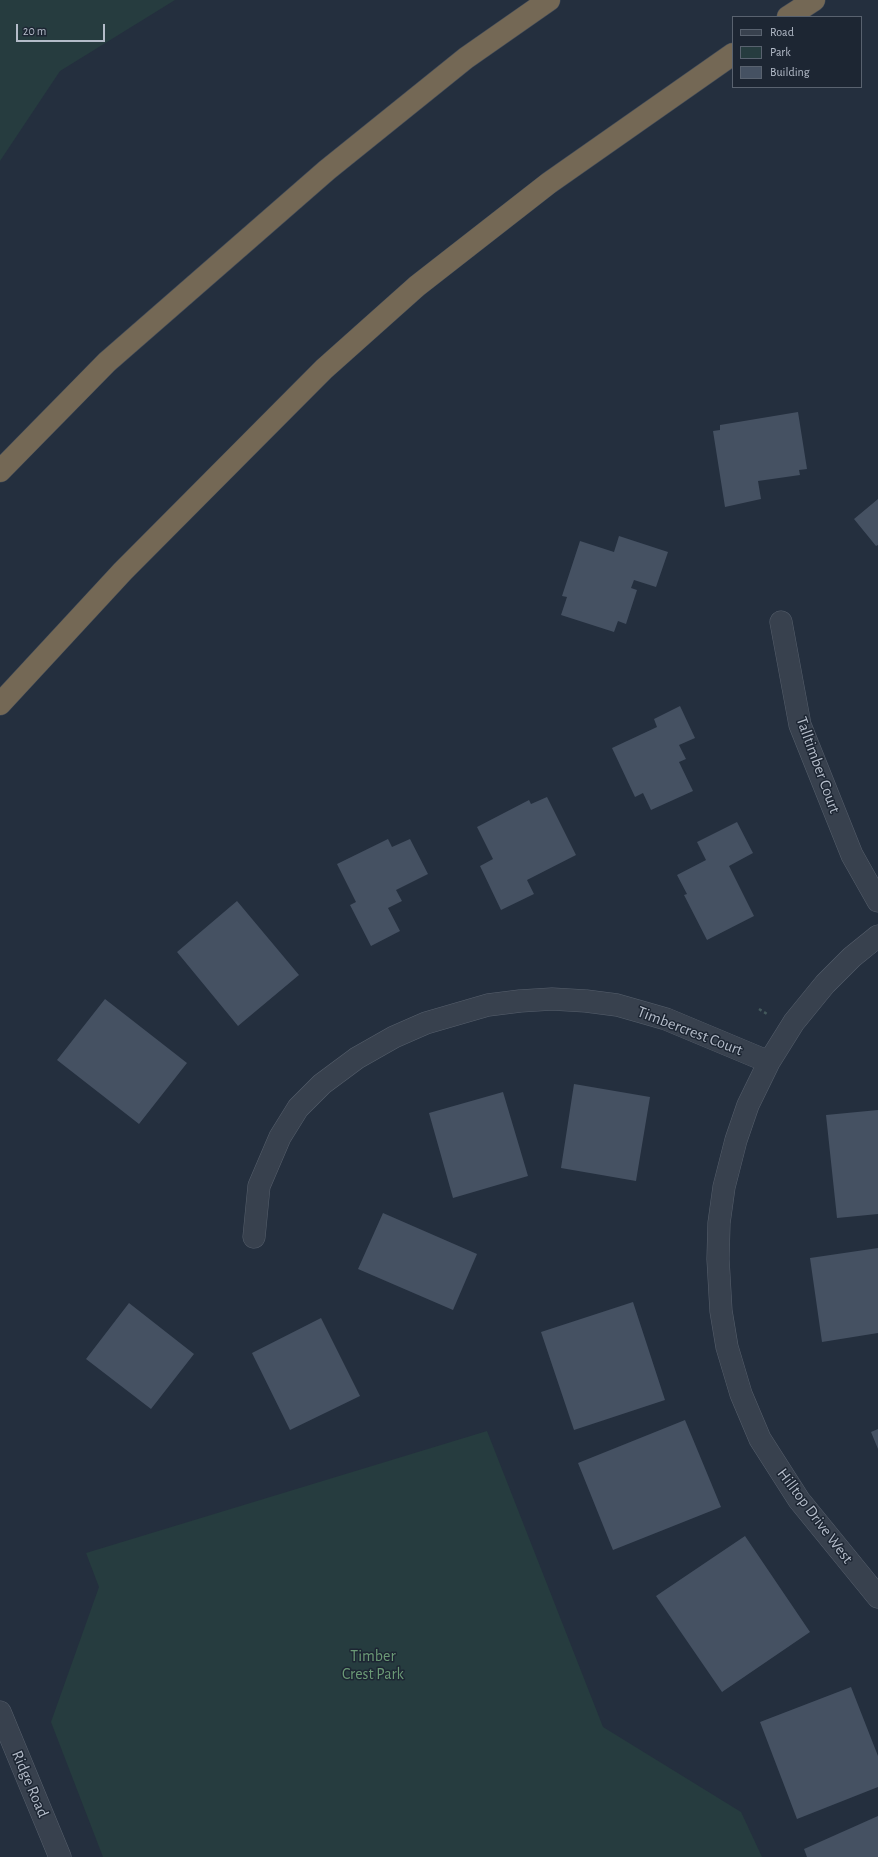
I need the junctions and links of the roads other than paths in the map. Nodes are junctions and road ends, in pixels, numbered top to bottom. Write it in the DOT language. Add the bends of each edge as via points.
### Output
graph roads {
  1 [pos="549,0"];
  2 [pos="814,0"];
  3 [pos="790,16"];
  4 [pos="732,55"];
  5 [pos="0,470"];
  6 [pos="781,622"];
  7 [pos="0,704"];
  8 [pos="878,900"];
  9 [pos="878,936"];
  10 [pos="769,1062"];
  11 [pos="254,1237"];
  12 [pos="878,1597"];
  13 [pos="0,1712"];
  14 [pos="60,1857"];
  1 -- 5 [label="highway" via="466,58 327,170 107,362"];
  2 -- 3 [label="highway"];
  4 -- 7 [label="highway" via="548,183 417,286 324,370 123,571"];
  6 -- 8 [label="street, Talltimber Court" via="800,725 852,854"];
  9 -- 10 [label="street, Hilltop Drive West" via="825,984 794,1022"];
  10 -- 11 [label="street, Timbercrest Court" via="666,1019 617,1005 586,1001 552,999 488,1005 432,1021 394,1037 357,1058 322,1084 298,1108 280,1137 259,1186"];
  10 -- 12 [label="street, Hilltop Drive West" via="745,1112 724,1187 718,1259 721,1311 728,1347 744,1400 760,1439 781,1475"];
  13 -- 14 [label="street, Ridge Road"];
}
